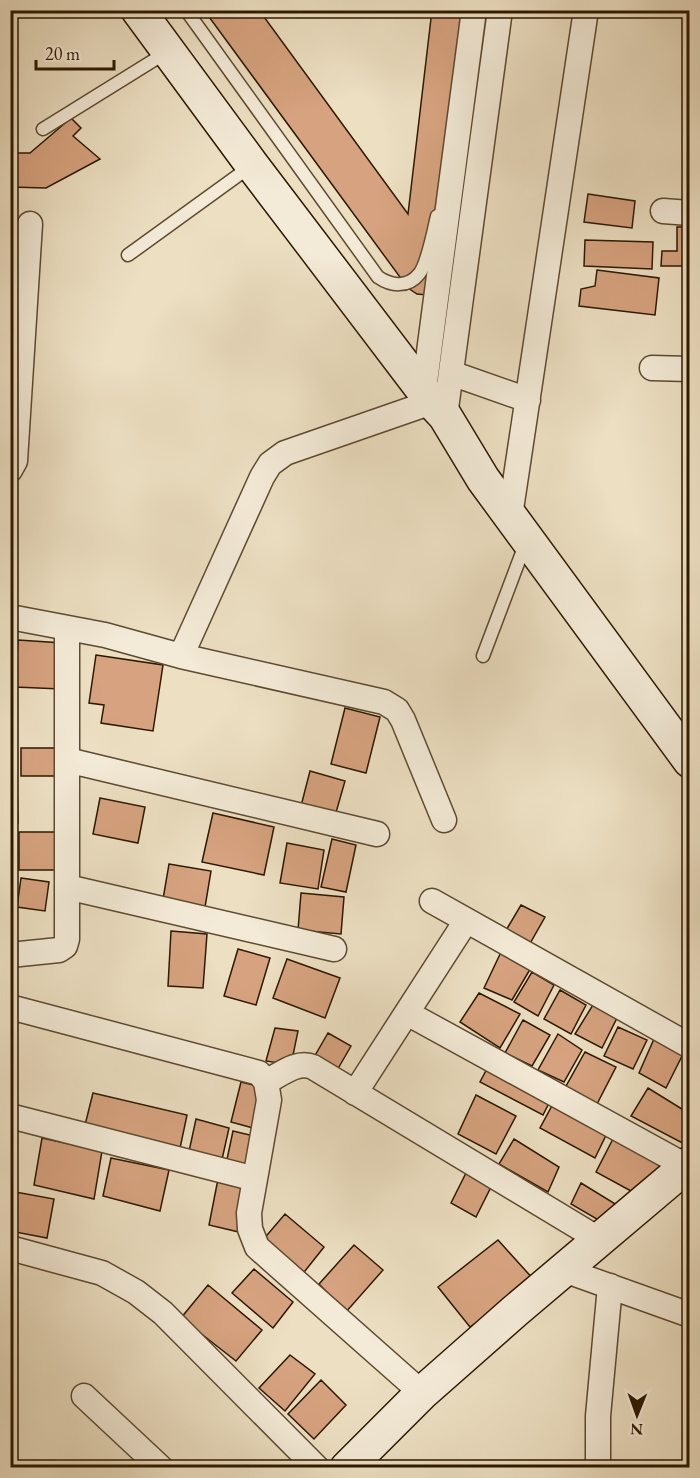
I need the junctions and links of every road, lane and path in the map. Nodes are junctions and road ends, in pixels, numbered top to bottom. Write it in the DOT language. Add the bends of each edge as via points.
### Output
graph roads {
  1 [pos="138,10"];
  2 [pos="186,10"];
  3 [pos="474,10"];
  4 [pos="500,10"];
  5 [pos="586,10"];
  6 [pos="168,51"];
  7 [pos="43,129"];
  8 [pos="453,160"];
  9 [pos="252,165"];
  10 [pos="663,211"];
  11 [pos="690,213"];
  12 [pos="30,224"];
  13 [pos="128,255"];
  14 [pos="652,368"];
  15 [pos="690,369"];
  16 [pos="451,373"];
  17 [pos="528,400"];
  18 [pos="434,402"];
  19 [pos="10,470"];
  20 [pos="519,528"];
  21 [pos="10,617"];
  22 [pos="67,628"];
  23 [pos="181,656"];
  24 [pos="483,656"];
  25 [pos="67,760"];
  26 [pos="690,761"];
  27 [pos="444,820"];
  28 [pos="377,834"];
  29 [pos="67,887"];
  30 [pos="432,901"];
  31 [pos="466,921"];
  32 [pos="334,949"];
  33 [pos="10,955"];
  34 [pos="10,1007"];
  35 [pos="407,1012"];
  36 [pos="690,1046"];
  37 [pos="266,1082"];
  38 [pos="355,1092"];
  39 [pos="10,1116"];
  40 [pos="688,1165"];
  41 [pos="255,1179"];
  42 [pos="600,1240"];
  43 [pos="10,1248"];
  44 [pos="564,1270"];
  45 [pos="610,1286"];
  46 [pos="690,1315"];
  47 [pos="422,1393"];
  48 [pos="84,1396"];
  49 [pos="161,1467"];
  50 [pos="317,1467"];
  51 [pos="347,1467"];
  52 [pos="598,1467"];
  1 -- 6 [label="street"];
  2 -- 8 [label="lane" via="378,278 387,284 409,282 420,273"];
  3 -- 8 [label="street"];
  4 -- 16 [label="street"];
  5 -- 17 [label="street"];
  6 -- 7 [label="lane"];
  6 -- 9 [label="street"];
  8 -- 18 [label="street"];
  9 -- 13 [label="lane"];
  9 -- 18 [label="street"];
  10 -- 11 [label="street"];
  12 -- 19 [label="street" via="15,461"];
  14 -- 15 [label="street"];
  16 -- 17 [label="street"];
  16 -- 18 [label="street"];
  17 -- 20 [label="street"];
  18 -- 20 [label="street"];
  18 -- 23 [label="street" via="285,453 270,464"];
  20 -- 24 [label="lane"];
  20 -- 26 [label="street"];
  21 -- 22 [label="street"];
  22 -- 23 [label="street"];
  22 -- 25 [label="street"];
  23 -- 27 [label="street" via="384,702 397,710"];
  25 -- 28 [label="street"];
  25 -- 29 [label="street"];
  29 -- 32 [label="street"];
  29 -- 33 [label="street" via="65,946"];
  30 -- 31 [label="street"];
  31 -- 35 [label="street"];
  31 -- 36 [label="street"];
  34 -- 37 [label="street" via="259,1073"];
  35 -- 38 [label="street"];
  35 -- 40 [label="street"];
  37 -- 38 [label="street" via="306,1064"];
  37 -- 41 [label="street" via="269,1100"];
  38 -- 42 [label="street"];
  39 -- 41 [label="street"];
  40 -- 42 [label="street"];
  41 -- 47 [label="street" via="249,1213 257,1247"];
  42 -- 44 [label="street"];
  43 -- 50 [label="street" via="102,1273 136,1292"];
  44 -- 45 [label="street"];
  44 -- 47 [label="street"];
  45 -- 46 [label="street"];
  45 -- 52 [label="street" via="598,1416"];
  47 -- 51 [label="street"];
  48 -- 49 [label="street"];
}
